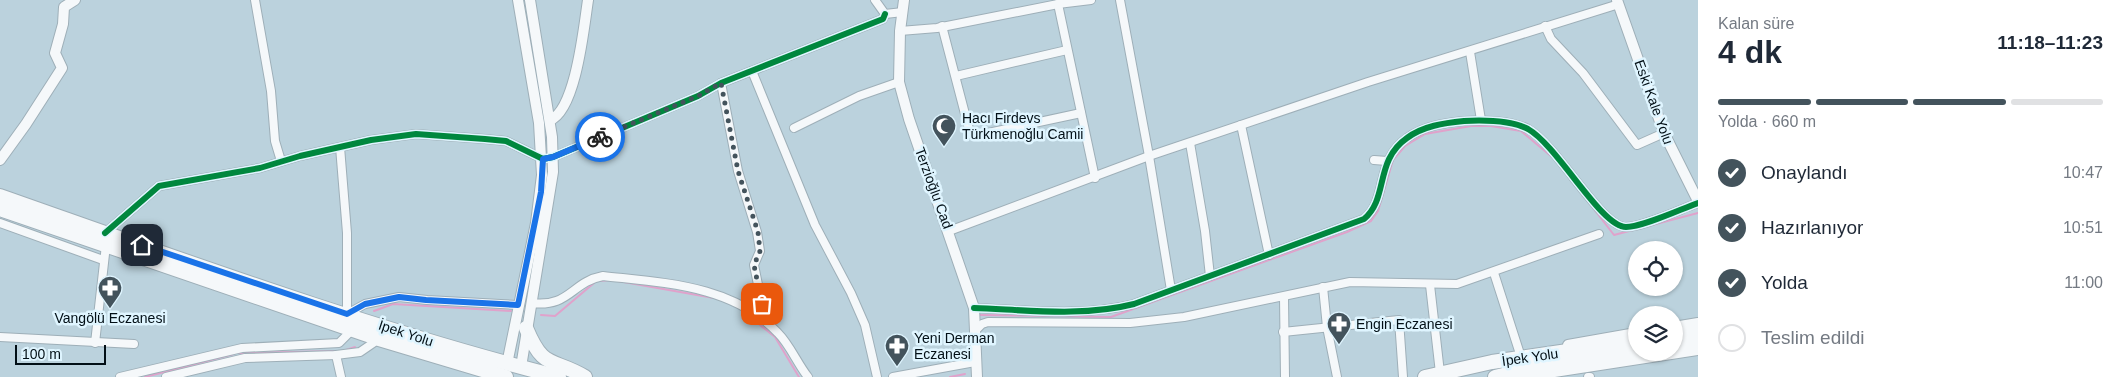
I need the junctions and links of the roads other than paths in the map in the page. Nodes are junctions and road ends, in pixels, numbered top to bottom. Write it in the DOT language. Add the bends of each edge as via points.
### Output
graph roads {
  1 [pos="74,0"];
  2 [pos="255,0"];
  3 [pos="518,0"];
  4 [pos="530,0"];
  5 [pos="588,0"];
  6 [pos="875,0"];
  7 [pos="904,0"];
  8 [pos="1090,0"];
  9 [pos="1120,0"];
  10 [pos="1077,1"];
  11 [pos="1618,2"];
  12 [pos="1058,4"];
  13 [pos="903,12"];
  14 [pos="885,14"];
  15 [pos="942,26"];
  16 [pos="1545,26"];
  17 [pos="900,31"];
  18 [pos="1067,50"];
  19 [pos="1470,52"];
  20 [pos="752,71"];
  21 [pos="956,76"];
  22 [pos="899,82"];
  23 [pos="721,83"];
  24 [pos="1081,113"];
  25 [pos="1481,120"];
  26 [pos="544,121"];
  27 [pos="1241,125"];
  28 [pos="794,128"];
  29 [pos="1664,133"];
  30 [pos="1190,143"];
  31 [pos="340,147"];
  32 [pos="1150,156"];
  33 [pos="548,158"];
  34 [pos="0,160"];
  35 [pos="1374,160"];
  36 [pos="281,161"];
  37 [pos="1387,161"];
  38 [pos="1095,178"];
  39 [pos="0,196"];
  40 [pos="1698,202"];
  41 [pos="0,209"];
  42 [pos="0,223"];
  43 [pos="949,231"];
  44 [pos="1598,234"];
  45 [pos="106,239"];
  46 [pos="1269,255"];
  47 [pos="103,260"];
  48 [pos="1494,273"];
  49 [pos="1210,276"];
  50 [pos="1430,285"];
  51 [pos="1323,287"];
  52 [pos="1171,290"];
  53 [pos="1284,297"];
  54 [pos="531,303"];
  55 [pos="518,305"];
  56 [pos="974,308"];
  57 [pos="347,314"];
  58 [pos="765,320"];
  59 [pos="1698,323"];
  60 [pos="1683,326"];
  61 [pos="1327,327"];
  62 [pos="526,328"];
  63 [pos="352,330"];
  64 [pos="976,330"];
  65 [pos="1698,331"];
  66 [pos="1283,332"];
  67 [pos="1628,334"];
  68 [pos="1683,334"];
  69 [pos="0,337"];
  70 [pos="379,340"];
  71 [pos="1698,341"];
  72 [pos="1628,342"];
  73 [pos="95,343"];
  74 [pos="134,344"];
  75 [pos="1683,344"];
  76 [pos="1698,350"];
  77 [pos="1628,352"];
  78 [pos="1520,354"];
  79 [pos="336,355"];
  80 [pos="975,362"];
  81 [pos="1492,362"];
  82 [pos="520,372"];
  83 [pos="1440,373"];
  84 [pos="506,374"];
  85 [pos="977,376"];
  86 [pos="1534,376"];
  87 [pos="120,377"];
  88 [pos="166,377"];
  89 [pos="341,377"];
  90 [pos="559,377"];
  91 [pos="585,377"];
  92 [pos="808,377"];
  93 [pos="877,377"];
  94 [pos="893,377"];
  95 [pos="1285,377"];
  96 [pos="1337,377"];
  97 [pos="1403,377"];
  98 [pos="1425,377"];
  99 [pos="1495,377"];
  100 [pos="1522,377"];
  1 -- 34 [label="street" via="64,7 55,53 62,68"];
  2 -- 36 [label="street" via="271,91 275,142"];
  3 -- 26 [label="street"];
  4 -- 26 [label="street"];
  5 -- 26 [label="street" via="579,67 559,115"];
  6 -- 14 [label="street"];
  7 -- 13 [label="street, Terzioğlu Cad"];
  8 -- 10 [label="street"];
  9 -- 32 [label="street"];
  10 -- 12 [label="street"];
  11 -- 16 [label="street"];
  11 -- 29 [label="street, Eski Kale Yolu"];
  12 -- 15 [label="street"];
  12 -- 18 [label="street"];
  13 -- 14 [label="street"];
  13 -- 17 [label="street, Terzioğlu Cad"];
  14 -- 20 [label="street" via="883,19"];
  15 -- 17 [label="street"];
  15 -- 21 [label="street"];
  16 -- 19 [label="street"];
  16 -- 29 [label="street" via="1551,39 1583,73 1637,145"];
  17 -- 22 [label="street, Terzioğlu Cad"];
  18 -- 21 [label="street"];
  18 -- 24 [label="street"];
  19 -- 25 [label="street"];
  19 -- 27 [label="street"];
  20 -- 23 [label="street"];
  20 -- 93 [label="street" via="815,225 865,325"];
  21 -- 24 [label="street" via="970,133 974,136"];
  22 -- 28 [label="street" via="859,96"];
  22 -- 43 [label="street, Terzioğlu Cad"];
  23 -- 33 [label="street" via="681,104"];
  23 -- 58 [label="street" via="738,171 758,232 760,251 754,265"];
  24 -- 38 [label="street"];
  25 -- 37 [label="street" via="1429,126 1406,138"];
  25 -- 40 [label="street" via="1527,129 1542,140 1612,222 1626,227"];
  26 -- 33 [label="street"];
  27 -- 30 [label="street"];
  27 -- 46 [label="street"];
  29 -- 40 [label="street, Eski Kale Yolu"];
  30 -- 32 [label="street"];
  30 -- 49 [label="street"];
  31 -- 33 [label="street" via="416,134 506,141"];
  31 -- 36 [label="street"];
  31 -- 57 [label="street" via="347,233"];
  32 -- 38 [label="street"];
  32 -- 52 [label="street"];
  33 -- 54 [label="street" via="551,195"];
  33 -- 55 [label="street"];
  35 -- 37 [label="street"];
  36 -- 45 [label="street" via="260,168 159,186"];
  37 -- 46 [label="street" via="1379,196 1368,216"];
  38 -- 43 [label="street"];
  39 -- 45 [label="highway, İpek Yolu"];
  41 -- 45 [label="highway, İpek Yolu"];
  42 -- 47 [label="street"];
  43 -- 56 [label="street, Terzioğlu Cad"];
  44 -- 48 [label="street"];
  45 -- 47 [label="street"];
  45 -- 57 [label="highway, İpek Yolu"];
  45 -- 63 [label="highway, İpek Yolu"];
  46 -- 49 [label="street"];
  47 -- 73 [label="street"];
  48 -- 50 [label="street" via="1457,284"];
  48 -- 78 [label="street"];
  49 -- 52 [label="street"];
  50 -- 51 [label="street" via="1350,282"];
  50 -- 83 [label="street"];
  51 -- 53 [label="street"];
  51 -- 61 [label="street"];
  52 -- 56 [label="street" via="1134,304 1099,311"];
  53 -- 64 [label="street" via="1148,321 1087,324 988,322"];
  53 -- 66 [label="street"];
  54 -- 58 [label="street" via="556,303 591,278 603,276 714,292"];
  54 -- 62 [label="street"];
  55 -- 57 [label="street" via="399,297 365,304"];
  55 -- 84 [label="street"];
  56 -- 64 [label="street, Terzioğlu Cad"];
  57 -- 84 [label="highway, İpek Yolu"];
  58 -- 92 [label="street" via="780,335"];
  59 -- 60 [label="street"];
  61 -- 66 [label="street"];
  61 -- 96 [label="street"];
  61 -- 97 [label="street" via="1399,320"];
  62 -- 82 [label="street"];
  62 -- 91 [label="highway" via="546,360"];
  63 -- 70 [label="highway, İpek Yolu"];
  63 -- 87 [label="street" via="338,343 242,348"];
  64 -- 80 [label="street, Terzioğlu Cad"];
  65 -- 68 [label="highway"];
  66 -- 95 [label="street"];
  67 -- 78 [label="street"];
  69 -- 73 [label="street"];
  70 -- 79 [label="street" via="360,352"];
  70 -- 84 [label="highway, İpek Yolu"];
  71 -- 75 [label="highway"];
  72 -- 81 [label="highway, İpek Yolu"];
  73 -- 74 [label="street"];
  76 -- 86 [label="street"];
  77 -- 99 [label="highway, İpek Yolu"];
  78 -- 81 [label="street"];
  79 -- 88 [label="street" via="229,360"];
  79 -- 89 [label="street"];
  80 -- 85 [label="street, Terzioğlu Cad"];
  80 -- 94 [label="street"];
  81 -- 83 [label="highway, İpek Yolu"];
  82 -- 84 [label="highway, İpek Yolu"];
  82 -- 90 [label="highway, İpek Yolu"];
  83 -- 98 [label="highway, İpek Yolu"];
  86 -- 100 [label="street"];
}
